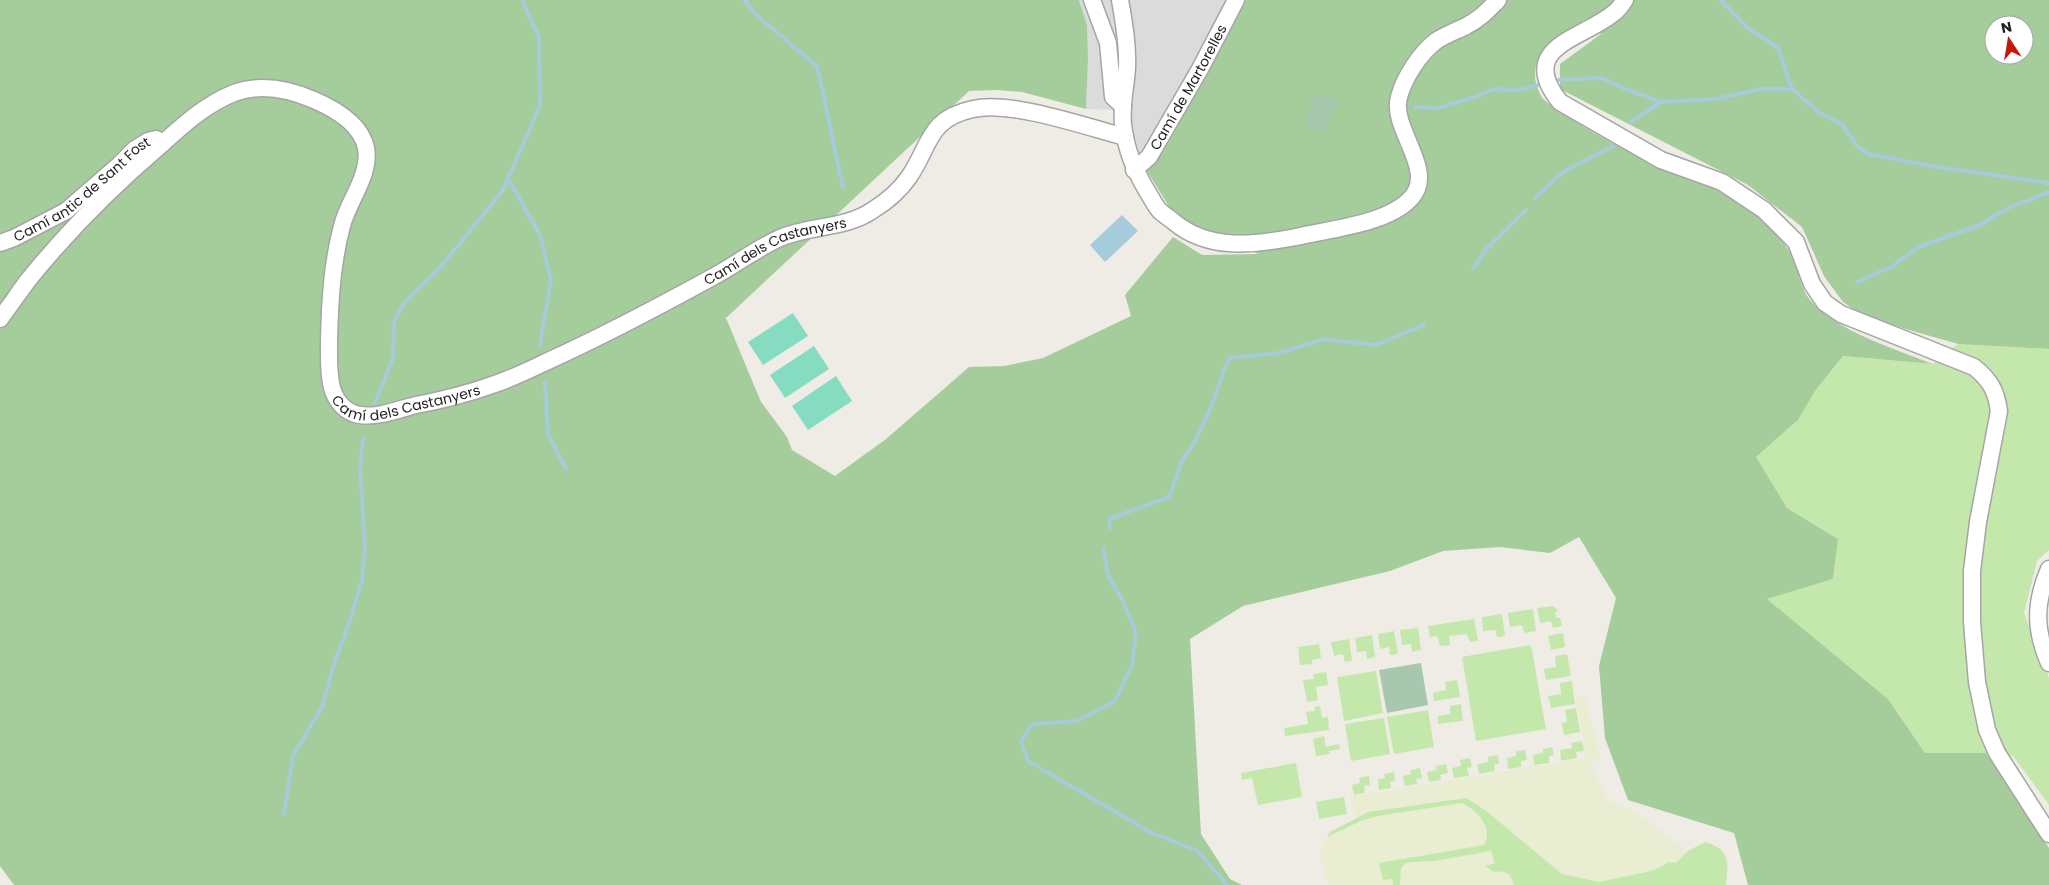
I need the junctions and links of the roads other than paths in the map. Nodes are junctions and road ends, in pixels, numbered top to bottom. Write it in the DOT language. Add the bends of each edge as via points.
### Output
graph roads {
  1 [pos="1092,0"];
  2 [pos="1120,0"];
  3 [pos="1236,0"];
  4 [pos="1498,0"];
  5 [pos="1625,0"];
  6 [pos="1123,106"];
  7 [pos="1125,137"];
  8 [pos="163,143"];
  9 [pos="1134,170"];
  10 [pos="0,242"];
  11 [pos="0,319"];
  12 [pos="2049,569"];
  13 [pos="2049,663"];
  14 [pos="2049,834"];
  1 -- 6 [label="street" via="1108,43 1113,97"];
  2 -- 6 [label="street" via="1127,53"];
  3 -- 9 [label="street, Camí de Martorelles" via="1148,157"];
  4 -- 9 [label="street" via="1475,21 1435,42 1422,54 1398,98 1398,114 1419,180 1417,190 1397,211 1376,220 1261,243 1211,241 1186,232 1159,210"];
  5 -- 14 [label="street" via="1615,12 1560,44 1548,60 1544,70 1549,88 1560,102 1661,160 1722,182 1764,210 1796,242 1812,284 1825,302 1841,314 1974,366 1993,386 1999,411 1972,571 1977,682 1987,730 1997,753"];
  6 -- 7 [label="street"];
  7 -- 8 [label="street, Camí dels Castanyers" via="1024,110 984,107 968,110 940,124 928,139 907,180 871,212 777,239 586,344 498,384 376,415 358,415 343,408 333,392 329,373 330,307 338,242 343,221 366,166 366,148 358,131 346,118 314,100 284,89 264,87 234,93 209,106"];
  7 -- 9 [label="street"];
  8 -- 10 [label="street, Camí antic de Sant Fost" via="156,139 148,141 66,211"];
  8 -- 11 [label="street, Camí dels Castanyers" via="63,240"];
  12 -- 13 [label="street" via="2040,591 2038,621"];
}
